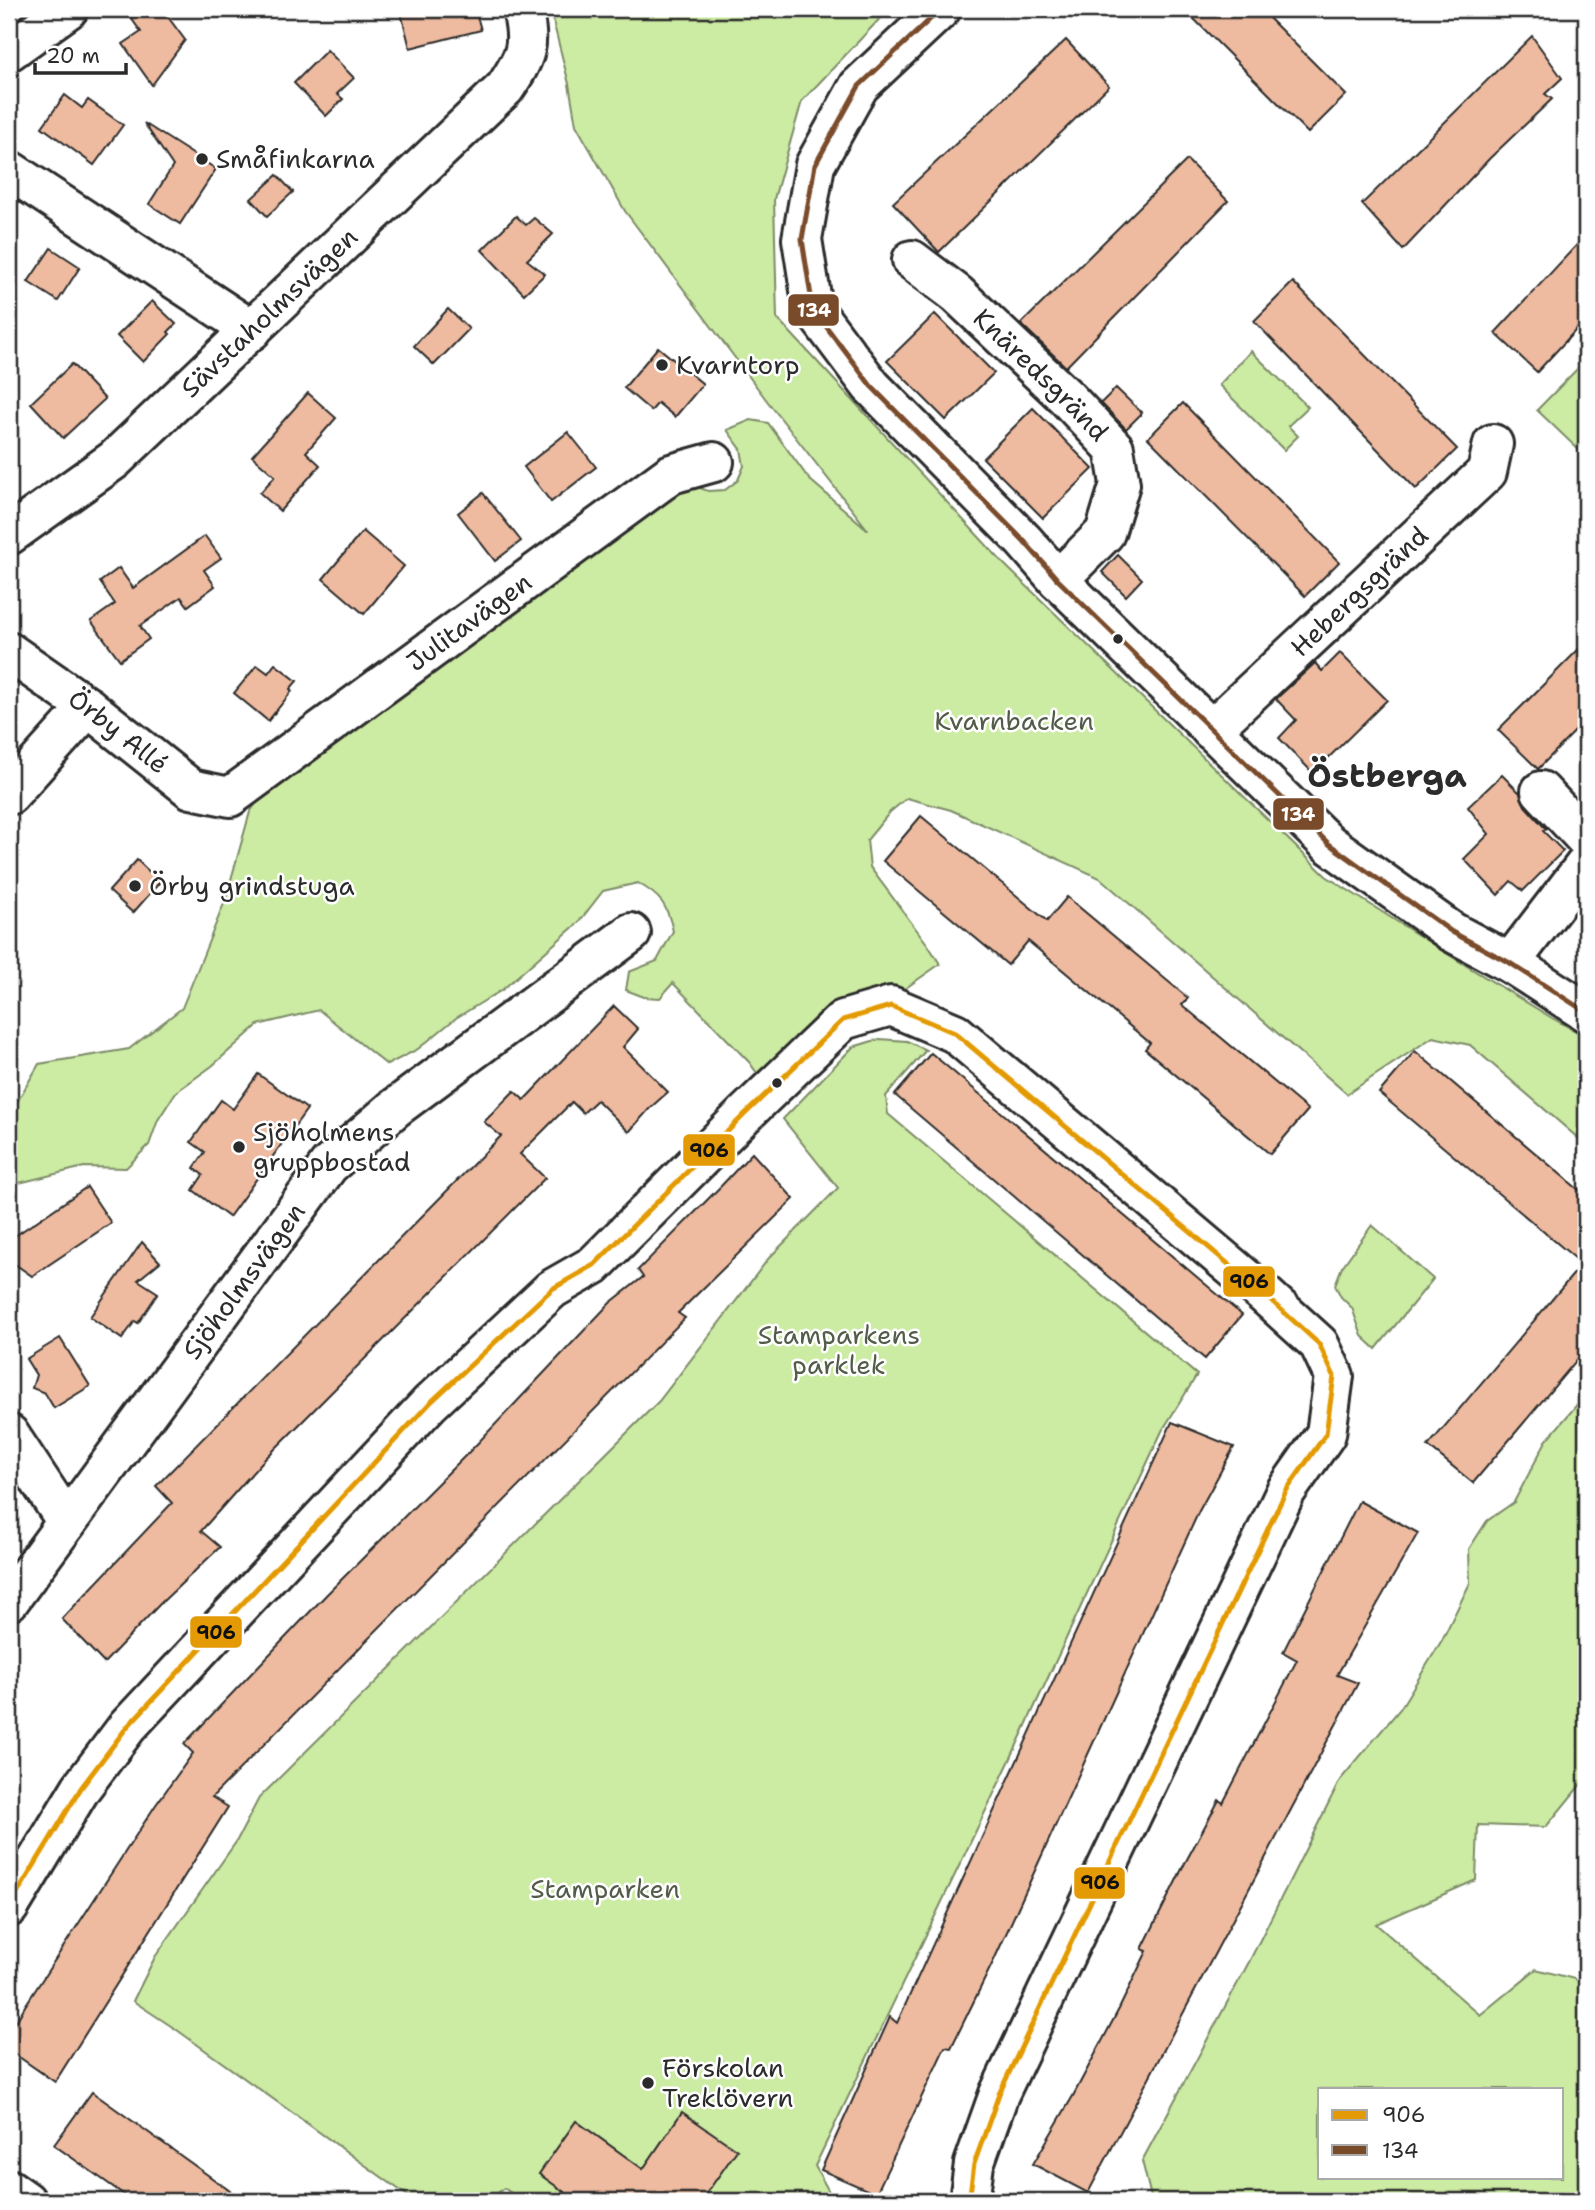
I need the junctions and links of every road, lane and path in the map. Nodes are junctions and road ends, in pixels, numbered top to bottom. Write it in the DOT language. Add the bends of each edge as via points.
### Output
graph roads {
  1 [pos="68,9"];
  2 [pos="522,9"];
  3 [pos="941,9"];
  4 [pos="9,51"];
  5 [pos="9,170"];
  6 [pos="912,260"];
  7 [pos="251,330"];
  8 [pos="1493,444"];
  9 [pos="714,462"];
  10 [pos="9,535"];
  11 [pos="1058,580"];
  12 [pos="9,652"];
  13 [pos="88,707"];
  14 [pos="1211,730"];
  15 [pos="1541,791"];
  16 [pos="9,795"];
  17 [pos="230,797"];
  18 [pos="1586,839"];
  19 [pos="1586,864"];
  20 [pos="631,933"];
  21 [pos="1510,963"];
  22 [pos="1586,1012"];
  23 [pos="9,1434"];
  24 [pos="67,1522"];
  25 [pos="9,1601"];
  26 [pos="9,1906"];
  27 [pos="9,2189"];
  28 [pos="26,2201"];
  29 [pos="969,2201"];
  1 -- 4 [label="street"];
  2 -- 7 [label="street, Sävstaholmsvägen" via="528,32 523,61 505,88"];
  3 -- 11 [label="street" via="859,86 815,165 802,239 813,309 871,386"];
  5 -- 7 [label="street"];
  6 -- 11 [label="street, Knäredsgränd" via="957,294 1114,448 1120,484 1105,533"];
  7 -- 10 [label="street, Sävstaholmsvägen" via="114,460"];
  8 -- 14 [label="street, Hebergsgränd" via="1487,472"];
  9 -- 17 [label="street, Julitavägen" via="671,474"];
  11 -- 14 [label="street"];
  12 -- 13 [label="street, Örby Allé"];
  13 -- 16 [label="street"];
  13 -- 17 [label="street, Örby Allé" via="191,789"];
  14 -- 21 [label="street" via="1329,844 1452,932"];
  15 -- 18 [label="street"];
  19 -- 21 [label="street"];
  20 -- 24 [label="street, Sjöholmsvägen" via="395,1108 330,1165"];
  21 -- 22 [label="street"];
  23 -- 24 [label="street"];
  24 -- 25 [label="street, Sjöholmsvägen"];
  26 -- 29 [label="street" via="81,1788 127,1727 430,1403 552,1289 594,1265 843,1020 891,1006 955,1033 1265,1295 1319,1345 1334,1376 1326,1433 1286,1491 999,2094 974,2164"];
  27 -- 28 [label="street"];
}
